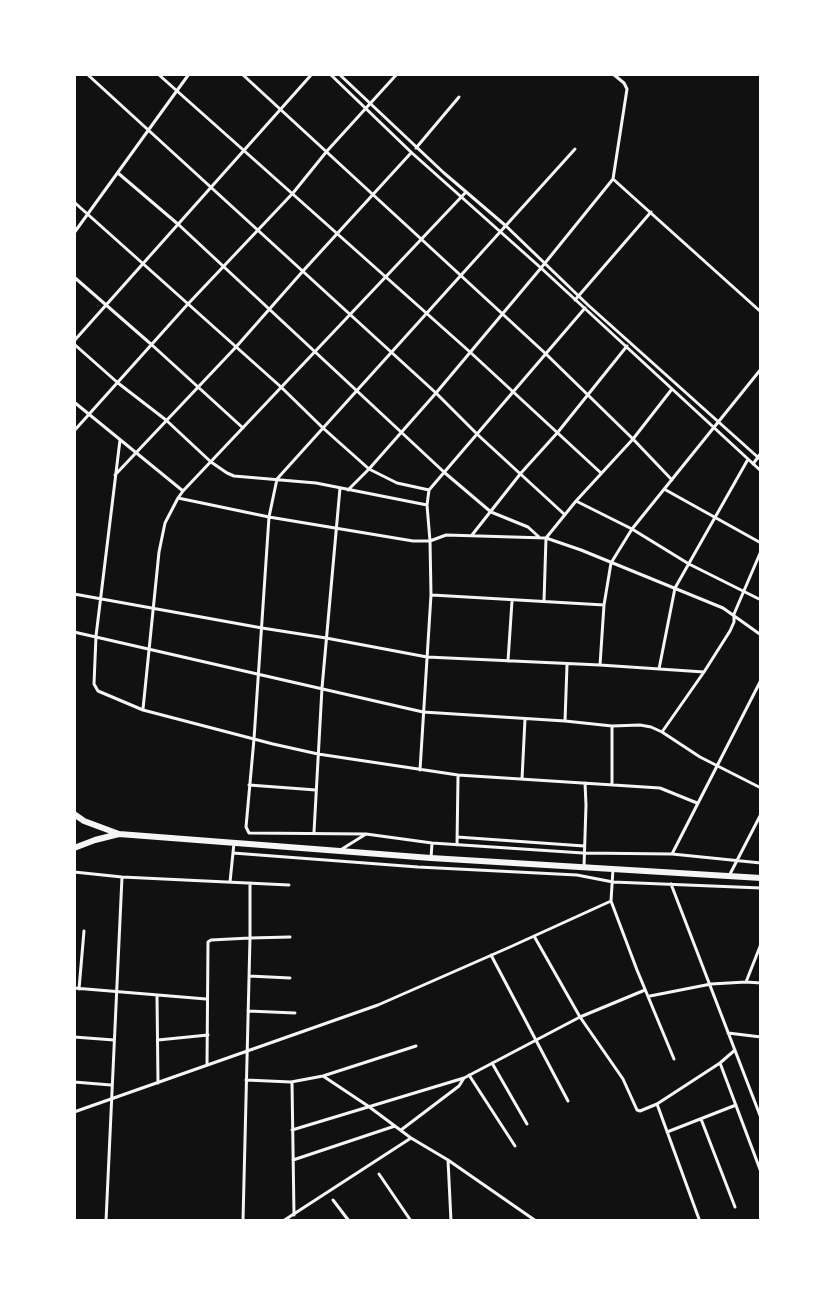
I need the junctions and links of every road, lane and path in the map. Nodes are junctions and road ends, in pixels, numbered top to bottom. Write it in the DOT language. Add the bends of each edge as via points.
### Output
graph roads {
  1 [pos="87,74"];
  2 [pos="158,74"];
  3 [pos="189,74"];
  4 [pos="242,74"];
  5 [pos="312,74"];
  6 [pos="330,74"];
  7 [pos="339,74"];
  8 [pos="397,74"];
  9 [pos="613,74"];
  10 [pos="178,91"];
  11 [pos="459,97"];
  12 [pos="370,103"];
  13 [pos="365,109"];
  14 [pos="281,111"];
  15 [pos="149,130"];
  16 [pos="417,147"];
  17 [pos="575,149"];
  18 [pos="245,151"];
  19 [pos="327,151"];
  20 [pos="412,153"];
  21 [pos="118,173"];
  22 [pos="613,179"];
  23 [pos="211,188"];
  24 [pos="466,192"];
  25 [pos="293,193"];
  26 [pos="374,194"];
  27 [pos="461,197"];
  28 [pos="74,202"];
  29 [pos="651,212"];
  30 [pos="87,214"];
  31 [pos="179,225"];
  32 [pos="506,226"];
  33 [pos="259,230"];
  34 [pos="500,232"];
  35 [pos="74,233"];
  36 [pos="337,234"];
  37 [pos="420,239"];
  38 [pos="545,263"];
  39 [pos="144,264"];
  40 [pos="224,267"];
  41 [pos="541,268"];
  42 [pos="303,271"];
  43 [pos="461,276"];
  44 [pos="74,277"];
  45 [pos="386,277"];
  46 [pos="579,295"];
  47 [pos="575,300"];
  48 [pos="107,305"];
  49 [pos="187,305"];
  50 [pos="586,307"];
  51 [pos="269,310"];
  52 [pos="761,312"];
  53 [pos="426,313"];
  54 [pos="502,313"];
  55 [pos="349,315"];
  56 [pos="630,342"];
  57 [pos="74,343"];
  58 [pos="152,345"];
  59 [pos="236,347"];
  60 [pos="626,347"];
  61 [pos="314,352"];
  62 [pos="470,352"];
  63 [pos="390,353"];
  64 [pos="546,354"];
  65 [pos="761,369"];
  66 [pos="118,383"];
  67 [pos="199,387"];
  68 [pos="281,387"];
  69 [pos="672,389"];
  70 [pos="357,391"];
  71 [pos="515,392"];
  72 [pos="436,393"];
  73 [pos="589,395"];
  74 [pos="74,402"];
  75 [pos="89,415"];
  76 [pos="166,420"];
  77 [pos="718,423"];
  78 [pos="243,428"];
  79 [pos="323,428"];
  80 [pos="714,429"];
  81 [pos="74,431"];
  82 [pos="402,432"];
  83 [pos="558,432"];
  84 [pos="478,435"];
  85 [pos="633,439"];
  86 [pos="120,440"];
  87 [pos="136,453"];
  88 [pos="760,457"];
  89 [pos="747,459"];
  90 [pos="211,462"];
  91 [pos="753,464"];
  92 [pos="369,469"];
  93 [pos="761,471"];
  94 [pos="445,473"];
  95 [pos="521,473"];
  96 [pos="601,473"];
  97 [pos="115,475"];
  98 [pos="277,479"];
  99 [pos="672,480"];
  100 [pos="340,488"];
  101 [pos="664,489"];
  102 [pos="348,490"];
  103 [pos="429,490"];
  104 [pos="183,491"];
  105 [pos="178,498"];
  106 [pos="576,501"];
  107 [pos="427,505"];
  108 [pos="491,512"];
  109 [pos="564,514"];
  110 [pos="269,517"];
  111 [pos="715,518"];
  112 [pos="336,528"];
  113 [pos="632,529"];
  114 [pos="472,535"];
  115 [pos="539,537"];
  116 [pos="546,538"];
  117 [pos="430,541"];
  118 [pos="761,543"];
  119 [pos="761,551"];
  120 [pos="611,563"];
  121 [pos="689,564"];
  122 [pos="675,588"];
  123 [pos="743,590"];
  124 [pos="74,594"];
  125 [pos="431,595"];
  126 [pos="101,600"];
  127 [pos="512,600"];
  128 [pos="761,600"];
  129 [pos="544,601"];
  130 [pos="604,605"];
  131 [pos="152,609"];
  132 [pos="734,614"];
  133 [pos="262,628"];
  134 [pos="74,632"];
  135 [pos="761,635"];
  136 [pos="96,636"];
  137 [pos="326,638"];
  138 [pos="148,649"];
  139 [pos="427,657"];
  140 [pos="508,661"];
  141 [pos="567,664"];
  142 [pos="600,665"];
  143 [pos="659,669"];
  144 [pos="704,672"];
  145 [pos="257,674"];
  146 [pos="761,680"];
  147 [pos="322,688"];
  148 [pos="759,689"];
  149 [pos="143,710"];
  150 [pos="423,712"];
  151 [pos="525,719"];
  152 [pos="565,721"];
  153 [pos="612,726"];
  154 [pos="662,732"];
  155 [pos="254,739"];
  156 [pos="318,754"];
  157 [pos="718,766"];
  158 [pos="420,771"];
  159 [pos="458,775"];
  160 [pos="522,779"];
  161 [pos="585,783"];
  162 [pos="249,785"];
  163 [pos="612,785"];
  164 [pos="761,788"];
  165 [pos="316,790"];
  166 [pos="697,803"];
  167 [pos="74,814"];
  168 [pos="761,814"];
  169 [pos="314,833"];
  170 [pos="119,834"];
  171 [pos="366,834"];
  172 [pos="457,837"];
  173 [pos="234,843"];
  174 [pos="432,843"];
  175 [pos="457,845"];
  176 [pos="584,846"];
  177 [pos="74,848"];
  178 [pos="339,851"];
  179 [pos="233,853"];
  180 [pos="583,853"];
  181 [pos="672,854"];
  182 [pos="431,858"];
  183 [pos="737,860"];
  184 [pos="761,863"];
  185 [pos="584,867"];
  186 [pos="613,869"];
  187 [pos="74,872"];
  188 [pos="729,876"];
  189 [pos="122,877"];
  190 [pos="761,878"];
  191 [pos="230,882"];
  192 [pos="613,882"];
  193 [pos="250,883"];
  194 [pos="671,884"];
  195 [pos="289,885"];
  196 [pos="761,888"];
  197 [pos="611,901"];
  198 [pos="84,931"];
  199 [pos="534,936"];
  200 [pos="290,937"];
  201 [pos="250,938"];
  202 [pos="761,944"];
  203 [pos="491,955"];
  204 [pos="249,976"];
  205 [pos="290,978"];
  206 [pos="746,982"];
  207 [pos="761,983"];
  208 [pos="711,984"];
  209 [pos="76,989"];
  210 [pos="645,990"];
  211 [pos="117,993"];
  212 [pos="157,996"];
  213 [pos="648,997"];
  214 [pos="208,999"];
  215 [pos="248,1011"];
  216 [pos="295,1013"];
  217 [pos="580,1017"];
  218 [pos="728,1033"];
  219 [pos="208,1035"];
  220 [pos="74,1037"];
  221 [pos="761,1037"];
  222 [pos="114,1040"];
  223 [pos="158,1040"];
  224 [pos="537,1040"];
  225 [pos="416,1046"];
  226 [pos="735,1050"];
  227 [pos="246,1051"];
  228 [pos="674,1059"];
  229 [pos="492,1063"];
  230 [pos="720,1063"];
  231 [pos="207,1065"];
  232 [pos="323,1076"];
  233 [pos="466,1076"];
  234 [pos="246,1080"];
  235 [pos="74,1082"];
  236 [pos="291,1082"];
  237 [pos="158,1083"];
  238 [pos="111,1085"];
  239 [pos="111,1099"];
  240 [pos="568,1101"];
  241 [pos="657,1104"];
  242 [pos="736,1105"];
  243 [pos="368,1106"];
  244 [pos="74,1112"];
  245 [pos="761,1118"];
  246 [pos="701,1119"];
  247 [pos="527,1124"];
  248 [pos="395,1126"];
  249 [pos="292,1130"];
  250 [pos="401,1130"];
  251 [pos="667,1132"];
  252 [pos="411,1138"];
  253 [pos="515,1146"];
  254 [pos="293,1160"];
  255 [pos="448,1160"];
  256 [pos="761,1172"];
  257 [pos="379,1174"];
  258 [pos="333,1200"];
  259 [pos="735,1207"];
  260 [pos="294,1215"];
  261 [pos="699,1219"];
  262 [pos="106,1221"];
  263 [pos="243,1221"];
  264 [pos="283,1221"];
  265 [pos="349,1221"];
  266 [pos="411,1221"];
  267 [pos="451,1221"];
  268 [pos="536,1221"];
  1 -- 15 [label="street"];
  2 -- 10 [label="street"];
  3 -- 10 [label="street"];
  4 -- 14 [label="street"];
  5 -- 14 [label="street"];
  6 -- 13 [label="street"];
  7 -- 12 [label="street"];
  8 -- 12 [label="street"];
  9 -- 22 [label="street" via="627,89"];
  10 -- 15 [label="street"];
  10 -- 18 [label="street"];
  11 -- 16 [label="street"];
  12 -- 13 [label="street"];
  12 -- 16 [label="street"];
  13 -- 19 [label="street"];
  13 -- 20 [label="street"];
  14 -- 18 [label="street"];
  14 -- 19 [label="street"];
  15 -- 21 [label="street"];
  15 -- 23 [label="street"];
  16 -- 20 [label="street"];
  16 -- 24 [label="street"];
  17 -- 32 [label="street"];
  18 -- 23 [label="street"];
  18 -- 25 [label="street"];
  19 -- 25 [label="street"];
  19 -- 26 [label="street"];
  20 -- 26 [label="street"];
  20 -- 27 [label="street"];
  21 -- 30 [label="street"];
  21 -- 31 [label="street"];
  22 -- 29 [label="street"];
  22 -- 38 [label="street"];
  23 -- 31 [label="street"];
  23 -- 33 [label="street"];
  24 -- 27 [label="street"];
  24 -- 32 [label="street"];
  25 -- 33 [label="street"];
  25 -- 36 [label="street"];
  26 -- 36 [label="street"];
  26 -- 37 [label="street"];
  27 -- 34 [label="street"];
  27 -- 37 [label="street"];
  28 -- 30 [label="street"];
  29 -- 46 [label="street"];
  29 -- 52 [label="street"];
  30 -- 35 [label="street"];
  30 -- 39 [label="street"];
  31 -- 39 [label="street"];
  31 -- 40 [label="street"];
  32 -- 34 [label="street"];
  32 -- 38 [label="street"];
  33 -- 40 [label="street"];
  33 -- 42 [label="street"];
  34 -- 41 [label="street"];
  34 -- 43 [label="street"];
  36 -- 42 [label="street"];
  36 -- 45 [label="street"];
  37 -- 43 [label="street"];
  37 -- 45 [label="street"];
  38 -- 41 [label="street"];
  38 -- 46 [label="street"];
  39 -- 48 [label="street"];
  39 -- 49 [label="street"];
  40 -- 49 [label="street"];
  40 -- 51 [label="street"];
  41 -- 47 [label="street"];
  41 -- 54 [label="street"];
  42 -- 51 [label="street"];
  42 -- 55 [label="street"];
  43 -- 53 [label="street"];
  43 -- 54 [label="street"];
  44 -- 48 [label="street"];
  45 -- 53 [label="street"];
  45 -- 55 [label="street"];
  46 -- 47 [label="street"];
  46 -- 50 [label="street"];
  47 -- 50 [label="street"];
  48 -- 57 [label="street"];
  48 -- 58 [label="street"];
  49 -- 58 [label="street"];
  49 -- 59 [label="street"];
  50 -- 56 [label="street"];
  50 -- 60 [label="street"];
  50 -- 64 [label="street"];
  51 -- 59 [label="street"];
  51 -- 61 [label="street"];
  53 -- 62 [label="street"];
  53 -- 63 [label="street"];
  54 -- 62 [label="street"];
  54 -- 64 [label="street"];
  55 -- 61 [label="street"];
  55 -- 63 [label="street"];
  56 -- 60 [label="street"];
  56 -- 77 [label="street"];
  57 -- 66 [label="street"];
  58 -- 66 [label="street"];
  58 -- 67 [label="street"];
  59 -- 67 [label="street"];
  59 -- 68 [label="street"];
  60 -- 69 [label="street"];
  60 -- 73 [label="street"];
  61 -- 68 [label="street"];
  61 -- 70 [label="street"];
  62 -- 71 [label="street"];
  62 -- 72 [label="street"];
  63 -- 70 [label="street"];
  63 -- 72 [label="street"];
  64 -- 71 [label="street"];
  64 -- 73 [label="street"];
  65 -- 77 [label="street"];
  66 -- 75 [label="street"];
  66 -- 76 [label="street"];
  67 -- 76 [label="street"];
  67 -- 78 [label="street"];
  68 -- 78 [label="street"];
  68 -- 79 [label="street"];
  69 -- 80 [label="street"];
  69 -- 85 [label="street"];
  70 -- 79 [label="street"];
  70 -- 82 [label="street"];
  71 -- 83 [label="street"];
  71 -- 84 [label="street"];
  72 -- 82 [label="street"];
  72 -- 84 [label="street"];
  73 -- 83 [label="street"];
  73 -- 85 [label="street"];
  74 -- 75 [label="street"];
  75 -- 81 [label="street"];
  75 -- 86 [label="street"];
  76 -- 87 [label="street"];
  76 -- 90 [label="street"];
  77 -- 80 [label="street"];
  77 -- 88 [label="street"];
  78 -- 90 [label="street"];
  79 -- 92 [label="street"];
  79 -- 98 [label="street"];
  80 -- 89 [label="street"];
  80 -- 99 [label="street"];
  82 -- 92 [label="street"];
  82 -- 94 [label="street"];
  83 -- 95 [label="street"];
  83 -- 96 [label="street"];
  84 -- 94 [label="street"];
  84 -- 95 [label="street"];
  85 -- 96 [label="street"];
  85 -- 99 [label="street"];
  86 -- 87 [label="street"];
  86 -- 97 [label="street"];
  87 -- 97 [label="street"];
  87 -- 104 [label="street"];
  88 -- 91 [label="street"];
  89 -- 91 [label="street"];
  89 -- 111 [label="street"];
  90 -- 98 [label="street" via="234,476"];
  90 -- 104 [label="street"];
  91 -- 93 [label="street"];
  92 -- 102 [label="street"];
  92 -- 103 [label="street"];
  94 -- 103 [label="street"];
  94 -- 108 [label="street"];
  95 -- 108 [label="street"];
  95 -- 109 [label="street"];
  96 -- 106 [label="street"];
  97 -- 126 [label="street"];
  98 -- 100 [label="street"];
  98 -- 110 [label="street"];
  99 -- 101 [label="street"];
  100 -- 102 [label="street"];
  100 -- 112 [label="street"];
  101 -- 111 [label="street"];
  101 -- 113 [label="street"];
  102 -- 107 [label="street"];
  103 -- 107 [label="street"];
  104 -- 105 [label="street"];
  105 -- 110 [label="street"];
  105 -- 131 [label="street" via="163,532"];
  106 -- 109 [label="street"];
  106 -- 113 [label="street"];
  107 -- 117 [label="street"];
  108 -- 114 [label="street"];
  108 -- 115 [label="street"];
  109 -- 116 [label="street"];
  110 -- 112 [label="street"];
  110 -- 133 [label="street"];
  111 -- 118 [label="street"];
  111 -- 121 [label="street"];
  112 -- 117 [label="street"];
  112 -- 137 [label="street"];
  113 -- 120 [label="street"];
  113 -- 121 [label="street"];
  114 -- 115 [label="street"];
  114 -- 117 [label="street"];
  115 -- 116 [label="street"];
  116 -- 120 [label="street"];
  116 -- 129 [label="street"];
  117 -- 125 [label="street"];
  119 -- 123 [label="street"];
  120 -- 122 [label="street"];
  120 -- 130 [label="street"];
  121 -- 122 [label="street"];
  121 -- 123 [label="street"];
  122 -- 132 [label="street"];
  122 -- 143 [label="street"];
  123 -- 128 [label="street"];
  123 -- 132 [label="street"];
  124 -- 126 [label="street"];
  125 -- 127 [label="street"];
  125 -- 139 [label="street"];
  126 -- 131 [label="street"];
  126 -- 136 [label="street"];
  127 -- 129 [label="street"];
  127 -- 140 [label="street"];
  129 -- 130 [label="street"];
  130 -- 142 [label="street"];
  131 -- 133 [label="street"];
  131 -- 138 [label="street"];
  132 -- 135 [label="street"];
  132 -- 144 [label="street" via="730,631"];
  133 -- 137 [label="street"];
  133 -- 145 [label="street"];
  134 -- 136 [label="street"];
  136 -- 138 [label="street"];
  136 -- 149 [label="street" via="94,687"];
  137 -- 139 [label="street"];
  137 -- 147 [label="street"];
  138 -- 145 [label="street"];
  138 -- 149 [label="street"];
  139 -- 140 [label="street"];
  139 -- 150 [label="street"];
  140 -- 141 [label="street"];
  141 -- 142 [label="street"];
  141 -- 152 [label="street"];
  142 -- 143 [label="street"];
  143 -- 144 [label="street"];
  144 -- 154 [label="street"];
  145 -- 147 [label="street"];
  145 -- 155 [label="street"];
  146 -- 148 [label="street"];
  147 -- 150 [label="street"];
  147 -- 156 [label="street"];
  148 -- 157 [label="street"];
  149 -- 155 [label="street"];
  150 -- 151 [label="street"];
  150 -- 158 [label="street"];
  151 -- 152 [label="street"];
  151 -- 160 [label="street"];
  152 -- 153 [label="street"];
  153 -- 154 [label="street" via="640,725"];
  153 -- 163 [label="street"];
  154 -- 157 [label="street"];
  155 -- 156 [label="street"];
  155 -- 162 [label="street"];
  156 -- 158 [label="street"];
  156 -- 165 [label="street"];
  157 -- 164 [label="street"];
  157 -- 166 [label="street"];
  158 -- 159 [label="street"];
  159 -- 160 [label="street"];
  159 -- 172 [label="street"];
  160 -- 161 [label="street"];
  161 -- 163 [label="street"];
  161 -- 176 [label="street"];
  162 -- 165 [label="street"];
  162 -- 169 [label="street" via="249,833"];
  163 -- 166 [label="street" via="660,788"];
  165 -- 169 [label="street"];
  166 -- 181 [label="street"];
  167 -- 170 [label="highway"];
  168 -- 183 [label="street"];
  169 -- 171 [label="street"];
  170 -- 173 [label="highway"];
  170 -- 177 [label="highway"];
  171 -- 174 [label="street"];
  171 -- 178 [label="street"];
  172 -- 175 [label="street"];
  172 -- 176 [label="street"];
  173 -- 178 [label="highway"];
  173 -- 179 [label="street"];
  174 -- 175 [label="street"];
  174 -- 182 [label="street"];
  175 -- 180 [label="street"];
  176 -- 180 [label="street"];
  178 -- 182 [label="highway"];
  179 -- 191 [label="street"];
  179 -- 192 [label="street"];
  180 -- 181 [label="street"];
  180 -- 185 [label="street"];
  181 -- 183 [label="street"];
  182 -- 185 [label="highway"];
  183 -- 184 [label="street"];
  183 -- 188 [label="street"];
  185 -- 186 [label="highway"];
  186 -- 188 [label="highway"];
  186 -- 192 [label="street"];
  187 -- 189 [label="street"];
  188 -- 190 [label="highway"];
  189 -- 191 [label="street"];
  189 -- 211 [label="street"];
  191 -- 193 [label="street"];
  192 -- 194 [label="street"];
  192 -- 197 [label="street"];
  193 -- 195 [label="street"];
  193 -- 201 [label="street"];
  194 -- 196 [label="street"];
  194 -- 208 [label="street"];
  197 -- 199 [label="street"];
  197 -- 210 [label="street"];
  198 -- 209 [label="street"];
  199 -- 203 [label="street"];
  199 -- 217 [label="street"];
  200 -- 201 [label="street"];
  201 -- 204 [label="street"];
  201 -- 214 [label="street" via="208,942"];
  202 -- 206 [label="street"];
  203 -- 224 [label="street"];
  203 -- 227 [label="street" via="378,1005"];
  204 -- 205 [label="street"];
  204 -- 215 [label="street"];
  206 -- 207 [label="street"];
  206 -- 208 [label="street"];
  208 -- 213 [label="street"];
  208 -- 218 [label="street"];
  209 -- 211 [label="street"];
  210 -- 213 [label="street"];
  210 -- 217 [label="street"];
  211 -- 212 [label="street"];
  211 -- 222 [label="street"];
  212 -- 214 [label="street"];
  212 -- 223 [label="street"];
  213 -- 228 [label="street"];
  214 -- 219 [label="street"];
  215 -- 216 [label="street"];
  215 -- 227 [label="street"];
  217 -- 224 [label="street"];
  217 -- 241 [label="street" via="623,1079 637,1110"];
  218 -- 221 [label="street"];
  218 -- 226 [label="street"];
  219 -- 223 [label="street"];
  219 -- 231 [label="street"];
  220 -- 222 [label="street"];
  222 -- 238 [label="street"];
  223 -- 237 [label="street"];
  224 -- 229 [label="street"];
  224 -- 240 [label="street"];
  225 -- 232 [label="street"];
  226 -- 230 [label="street"];
  226 -- 245 [label="street"];
  227 -- 231 [label="street"];
  227 -- 234 [label="street"];
  229 -- 233 [label="street"];
  229 -- 247 [label="street"];
  230 -- 241 [label="street"];
  230 -- 242 [label="street"];
  231 -- 237 [label="street"];
  232 -- 236 [label="street"];
  232 -- 243 [label="street"];
  233 -- 243 [label="street"];
  233 -- 250 [label="street"];
  233 -- 253 [label="street"];
  234 -- 236 [label="street"];
  234 -- 263 [label="street"];
  235 -- 238 [label="street"];
  236 -- 249 [label="street"];
  237 -- 239 [label="street"];
  238 -- 239 [label="street"];
  239 -- 244 [label="street"];
  239 -- 262 [label="street"];
  241 -- 251 [label="street"];
  242 -- 246 [label="street"];
  242 -- 256 [label="street"];
  243 -- 248 [label="street"];
  243 -- 249 [label="street"];
  246 -- 251 [label="street"];
  246 -- 259 [label="street"];
  248 -- 250 [label="street"];
  248 -- 254 [label="street"];
  249 -- 254 [label="street"];
  250 -- 252 [label="street"];
  251 -- 261 [label="street"];
  252 -- 255 [label="street"];
  252 -- 260 [label="street"];
  254 -- 260 [label="street"];
  255 -- 267 [label="street"];
  255 -- 268 [label="street"];
  257 -- 266 [label="street"];
  258 -- 265 [label="street"];
  260 -- 264 [label="street"];
}
